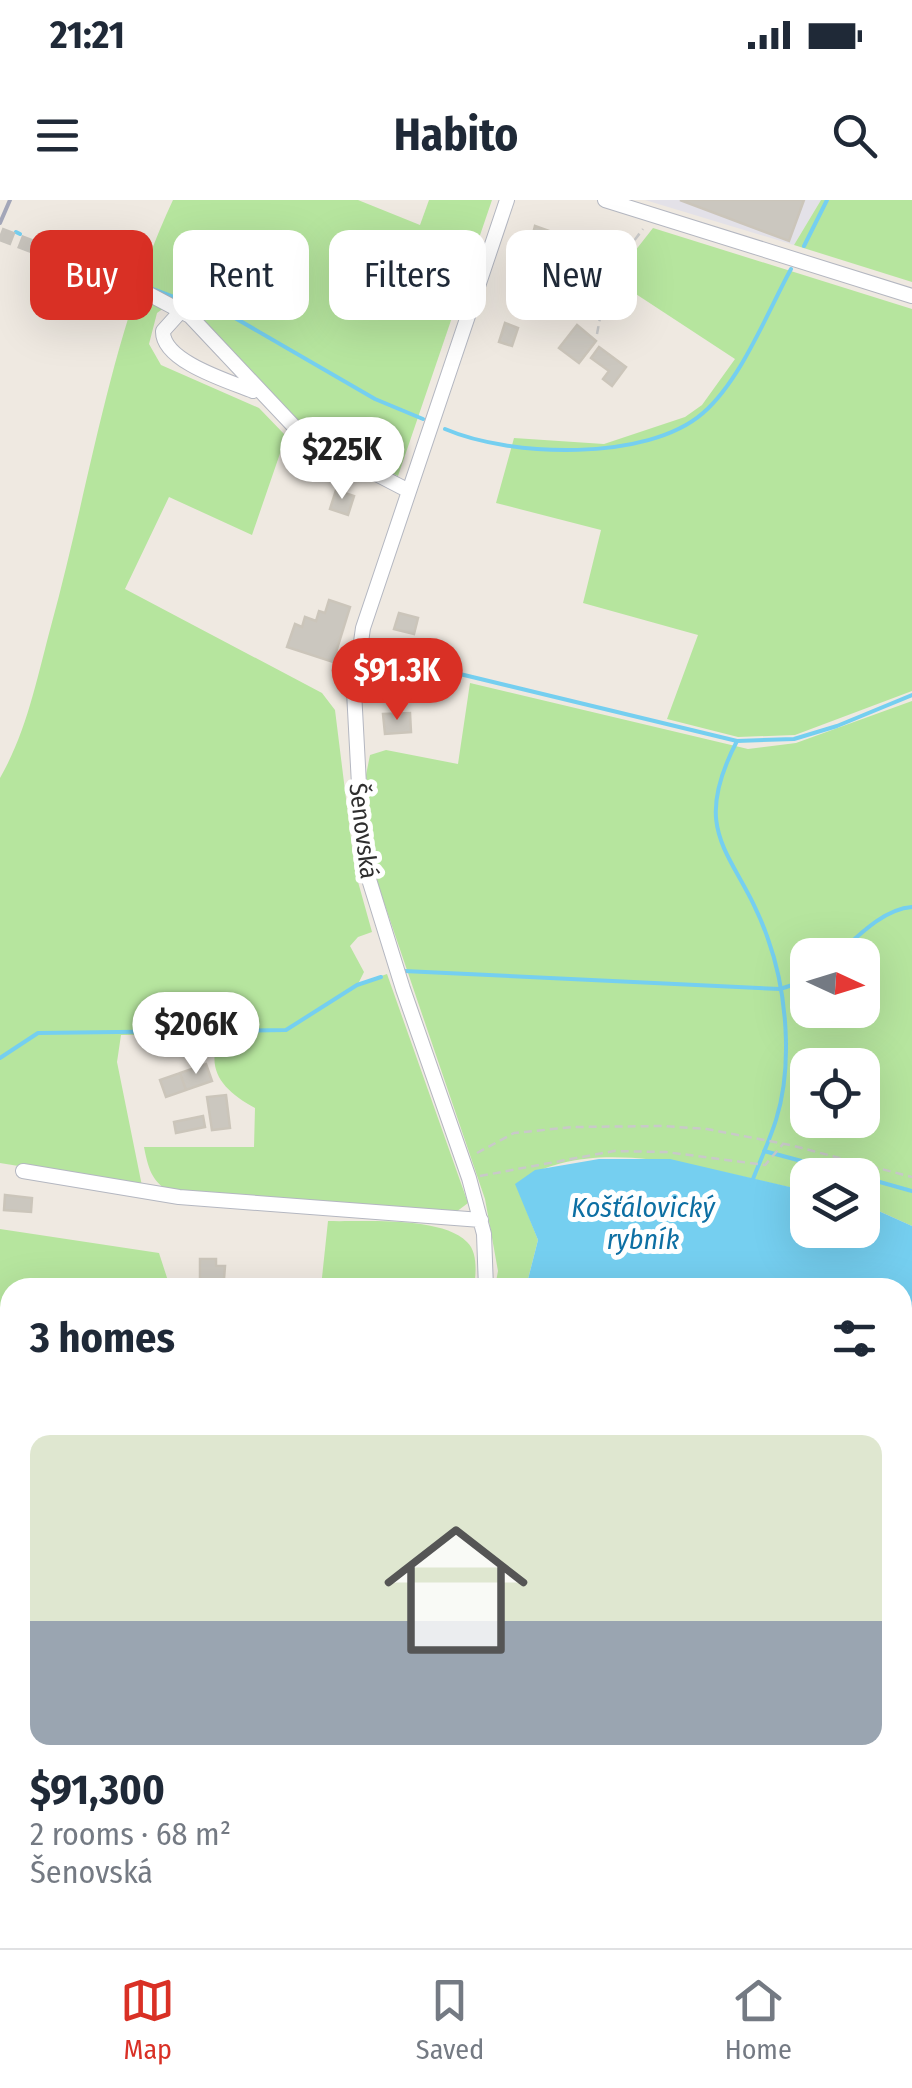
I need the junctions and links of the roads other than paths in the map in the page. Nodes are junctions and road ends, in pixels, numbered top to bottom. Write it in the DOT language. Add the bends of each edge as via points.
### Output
graph roads {
  1 [pos="506,200"];
  2 [pos="605,200"];
  3 [pos="912,296"];
  4 [pos="173,319"];
  5 [pos="193,320"];
  6 [pos="258,393"];
  7 [pos="409,491"];
  8 [pos="22,1171"];
  9 [pos="481,1220"];
  10 [pos="485,1278"];
  1 -- 7 [label="street, Šenovská"];
  2 -- 3 [label="street"];
  4 -- 6 [label="street" via="162,331 170,351"];
  5 -- 6 [label="street"];
  6 -- 7 [label="street" via="303,436"];
  7 -- 9 [label="street, Šenovská" via="356,656 358,814 374,902"];
  8 -- 9 [label="street" via="179,1197"];
  9 -- 10 [label="street, Šenovská"];
}
